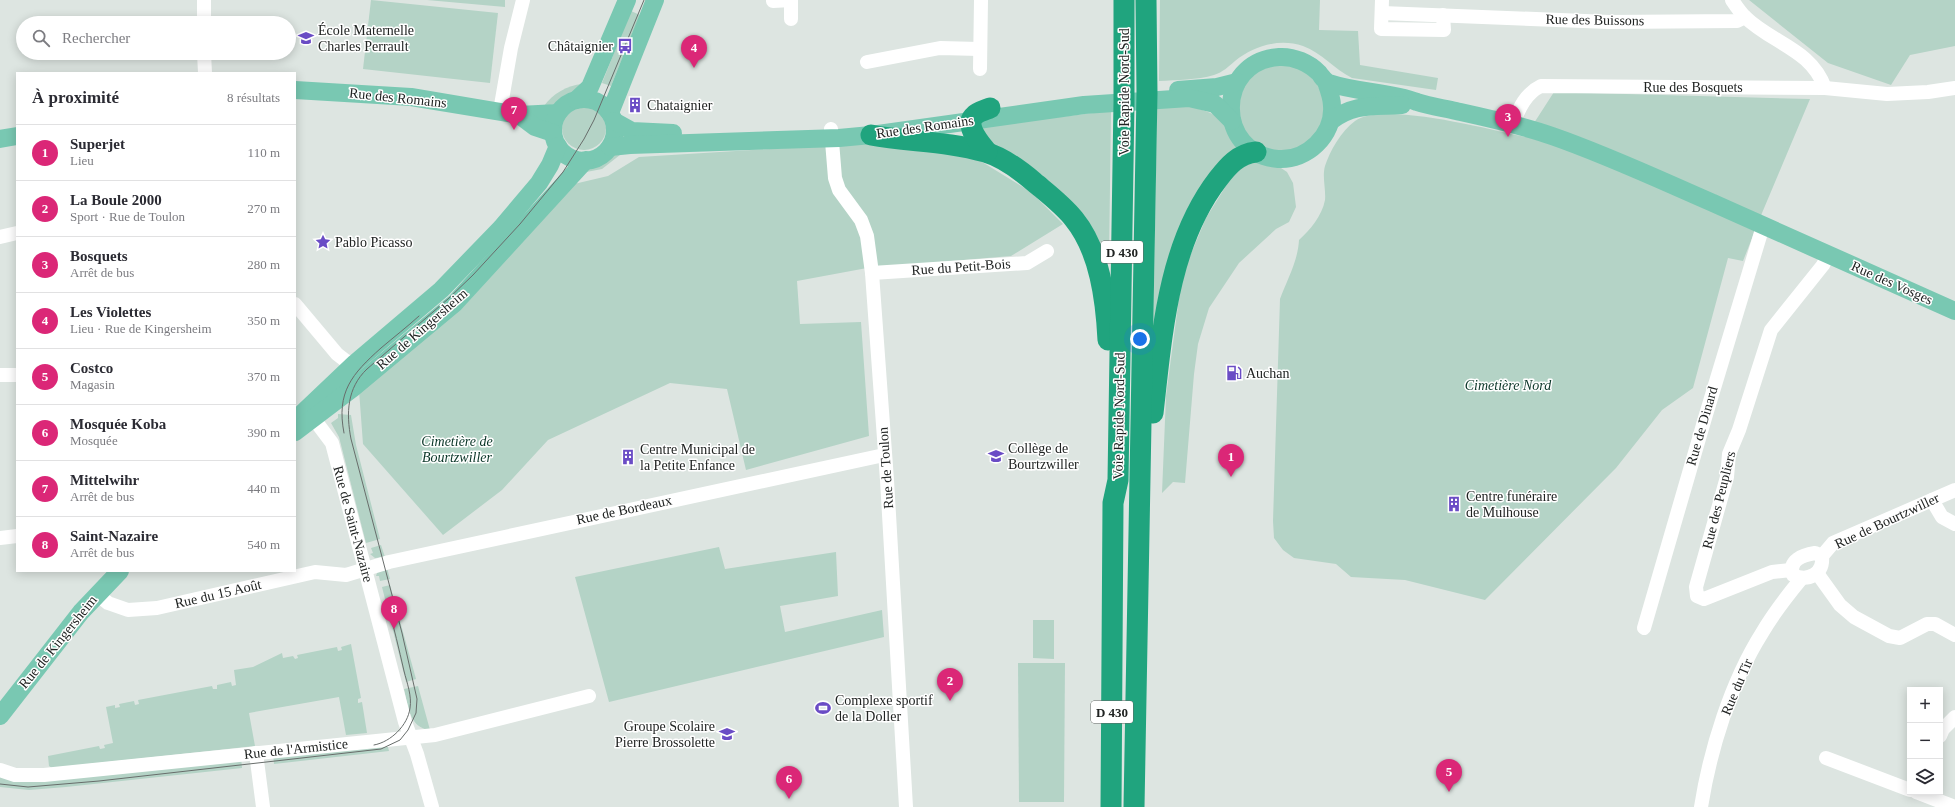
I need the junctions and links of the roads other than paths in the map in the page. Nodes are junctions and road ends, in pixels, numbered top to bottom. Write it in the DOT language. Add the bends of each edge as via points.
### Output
graph roads {
  1 [pos="204,0"];
  2 [pos="523,0"];
  3 [pos="627,0"];
  4 [pos="656,0"];
  5 [pos="791,0"];
  6 [pos="981,0"];
  7 [pos="1124,0"];
  8 [pos="1146,0"];
  9 [pos="1732,0"];
  10 [pos="773,1"];
  11 [pos="1382,7"];
  12 [pos="1443,15"];
  13 [pos="204,16"];
  14 [pos="1745,17"];
  15 [pos="791,19"];
  16 [pos="979,49"];
  17 [pos="204,60"];
  18 [pos="867,62"];
  19 [pos="980,69"];
  20 [pos="204,72"];
  21 [pos="1237,82"];
  22 [pos="1326,82"];
  23 [pos="1825,88"];
  24 [pos="1955,88"];
  25 [pos="296,90"];
  26 [pos="1188,94"];
  27 [pos="576,100"];
  28 [pos="1084,101"];
  29 [pos="1422,104"];
  30 [pos="990,108"];
  31 [pos="500,112"];
  32 [pos="558,112"];
  33 [pos="519,115"];
  34 [pos="612,117"];
  35 [pos="971,121"];
  36 [pos="1232,121"];
  37 [pos="1331,121"];
  38 [pos="1513,124"];
  39 [pos="831,133"];
  40 [pos="871,135"];
  41 [pos="16,136"];
  42 [pos="0,139"];
  43 [pos="556,140"];
  44 [pos="610,147"];
  45 [pos="987,152"];
  46 [pos="1256,152"];
  47 [pos="586,160"];
  48 [pos="1763,226"];
  49 [pos="16,233"];
  50 [pos="0,237"];
  51 [pos="1047,252"];
  52 [pos="1828,255"];
  53 [pos="872,273"];
  54 [pos="296,305"];
  55 [pos="1955,311"];
  56 [pos="355,363"];
  57 [pos="0,375"];
  58 [pos="16,375"];
  59 [pos="305,416"];
  60 [pos="296,430"];
  61 [pos="884,455"];
  62 [pos="1955,490"];
  63 [pos="1932,500"];
  64 [pos="1140,502"];
  65 [pos="1113,503"];
  66 [pos="1955,524"];
  67 [pos="16,536"];
  68 [pos="0,538"];
  69 [pos="1822,556"];
  70 [pos="365,570"];
  71 [pos="119,572"];
  72 [pos="1817,573"];
  73 [pos="1796,574"];
  74 [pos="97,594"];
  75 [pos="1644,628"];
  76 [pos="1955,635"];
  77 [pos="589,696"];
  78 [pos="0,716"];
  79 [pos="1955,716"];
  80 [pos="1943,729"];
  81 [pos="411,738"];
  82 [pos="256,753"];
  83 [pos="1826,758"];
  84 [pos="0,770"];
  85 [pos="1907,789"];
  86 [pos="1924,795"];
  87 [pos="263,807"];
  88 [pos="432,807"];
  89 [pos="906,807"];
  90 [pos="1111,807"];
  91 [pos="1134,807"];
  92 [pos="1701,807"];
  93 [pos="1955,807"];
  1 -- 13 [label="street"];
  2 -- 31 [label="street" via="511,48"];
  3 -- 27 [label="main road" via="590,87"];
  4 -- 34 [label="main road"];
  5 -- 10 [label="street"];
  5 -- 15 [label="street"];
  6 -- 16 [label="street"];
  7 -- 65 [label="highway, Voie Rapide Nord-Sud / D 430" via="1118,480"];
  8 -- 64 [label="highway, Voie Rapide Nord-Sud / D 430" via="1147,93"];
  9 -- 14 [label="street"];
  11 -- 12 [label="street, Rue des Buissons"];
  11 -- 12 [label="street" via="1381,29 1444,30"];
  12 -- 14 [label="street, Rue des Buissons" via="1609,22 1737,21"];
  14 -- 23 [label="street" via="1803,56 1820,74"];
  16 -- 18 [label="street" via="940,48"];
  16 -- 19 [label="street"];
  17 -- 20 [label="street"];
  21 -- 22 [label="main road" via="1256,64 1268,58 1281,57 1295,58 1307,64"];
  21 -- 26 [label="main road, Rue des Romains"];
  21 -- 36 [label="main road" via="1230,108"];
  22 -- 29 [label="main road" via="1357,90 1399,95"];
  22 -- 37 [label="main road" via="1333,108"];
  23 -- 24 [label="street, Rue des Bosquets" via="1893,94"];
  23 -- 38 [label="street, Rue des Bosquets" via="1541,86 1532,90 1524,100"];
  25 -- 31 [label="main road, Rue des Romains" via="411,97"];
  26 -- 28 [label="main road, Rue des Romains"];
  26 -- 36 [label="main road, Rue des Romains" via="1215,104"];
  27 -- 32 [label="main road"];
  27 -- 34 [label="main road" via="596,101"];
  28 -- 30 [label="main road, Rue des Romains"];
  28 -- 35 [label="main road, Rue des Romains"];
  29 -- 37 [label="main road" via="1372,105 1347,111"];
  29 -- 38 [label="main road, Rue des Vosges"];
  30 -- 35 [label="highway" via="974,115"];
  30 -- 39 [label="main road, Rue des Romains"];
  31 -- 33 [label="main road, Rue des Romains"];
  32 -- 33 [label="main road, Rue des Romains"];
  32 -- 43 [label="main road" via="553,126"];
  33 -- 43 [label="main road, Rue des Romains"];
  34 -- 39 [label="main road, Rue des Romains" via="632,131 664,134"];
  34 -- 44 [label="main road" via="614,139"];
  35 -- 40 [label="main road, Rue des Romains"];
  35 -- 45 [label="highway" via="973,135"];
  36 -- 46 [label="main road" via="1245,144"];
  37 -- 46 [label="main road" via="1326,134 1318,144 1301,155 1281,159"];
  38 -- 48 [label="main road, Rue des Vosges" via="1614,160"];
  39 -- 40 [label="main road, Rue des Romains"];
  39 -- 44 [label="main road, Rue des Romains"];
  39 -- 53 [label="street, Rue de Toulon" via="834,178 839,190 861,220 867,236"];
  40 -- 45 [label="highway" via="943,143"];
  41 -- 42 [label="main road"];
  43 -- 47 [label="main road" via="563,152 572,158"];
  43 -- 56 [label="main road, Rue de Kingersheim" via="550,165 539,183 501,228 441,290"];
  44 -- 47 [label="main road" via="595,159"];
  45 -- 65 [label="highway" via="1025,175 1051,196 1074,219 1090,247 1099,273 1106,310 1109,351 1108,475"];
  46 -- 64 [label="highway" via="1246,153 1232,163 1205,196 1180,253 1160,355 1149,453"];
  47 -- 59 [label="main road, Rue de Kingersheim" via="455,303"];
  48 -- 52 [label="main road, Rue des Vosges"];
  48 -- 75 [label="street, Rue de Dinard"];
  49 -- 50 [label="street"];
  51 -- 53 [label="street, Rue du Petit-Bois" via="1027,263"];
  52 -- 55 [label="main road, Rue des Vosges"];
  52 -- 73 [label="street, Rue des Peupliers" via="1823,265 1771,330 1729,454 1727,478 1696,587 1697,596 1704,600 1772,572"];
  53 -- 61 [label="street, Rue de Toulon"];
  54 -- 56 [label="street" via="337,354 346,361"];
  56 -- 59 [label="main road, Rue de Kingersheim"];
  57 -- 58 [label="street"];
  59 -- 60 [label="main road, Rue de Kingersheim"];
  59 -- 70 [label="street, Rue de Saint-Nazaire" via="332,443"];
  61 -- 70 [label="street, Rue de Bordeaux" via="515,534 389,562"];
  61 -- 89 [label="street, Rue de Toulon"];
  62 -- 63 [label="street, Rue de Bourtzwiller"];
  63 -- 66 [label="street" via="1942,517"];
  63 -- 69 [label="street, Rue de Bourtzwiller" via="1833,543"];
  64 -- 91 [label="highway, Voie Rapide Nord-Sud / D 430"];
  65 -- 90 [label="highway, Voie Rapide Nord-Sud / D 430"];
  67 -- 68 [label="street"];
  69 -- 72 [label="street" via="1823,564"];
  69 -- 73 [label="street" via="1815,553 1803,555 1795,560"];
  70 -- 74 [label="street, Rue du 15 Août" via="346,575 315,572 157,608 128,610 108,603"];
  70 -- 81 [label="street, Rue de Saint-Nazaire"];
  71 -- 74 [label="main road, Rue de Kingersheim"];
  72 -- 73 [label="street" via="1810,577"];
  72 -- 76 [label="street" via="1840,605 1854,617 1889,636 1900,638 1927,624 1935,624"];
  73 -- 92 [label="street, Rue du Tir" via="1761,634 1725,711"];
  74 -- 78 [label="main road, Rue de Kingersheim"];
  77 -- 81 [label="street, Rue de l'Armistice" via="435,735"];
  79 -- 80 [label="street"];
  81 -- 82 [label="street, Rue de l'Armistice"];
  81 -- 88 [label="street, Rue de Saint-Nazaire"];
  82 -- 84 [label="street, Rue de l'Armistice" via="44,775 15,774"];
  82 -- 87 [label="street"];
  83 -- 85 [label="street"];
  86 -- 93 [label="street"];
}
